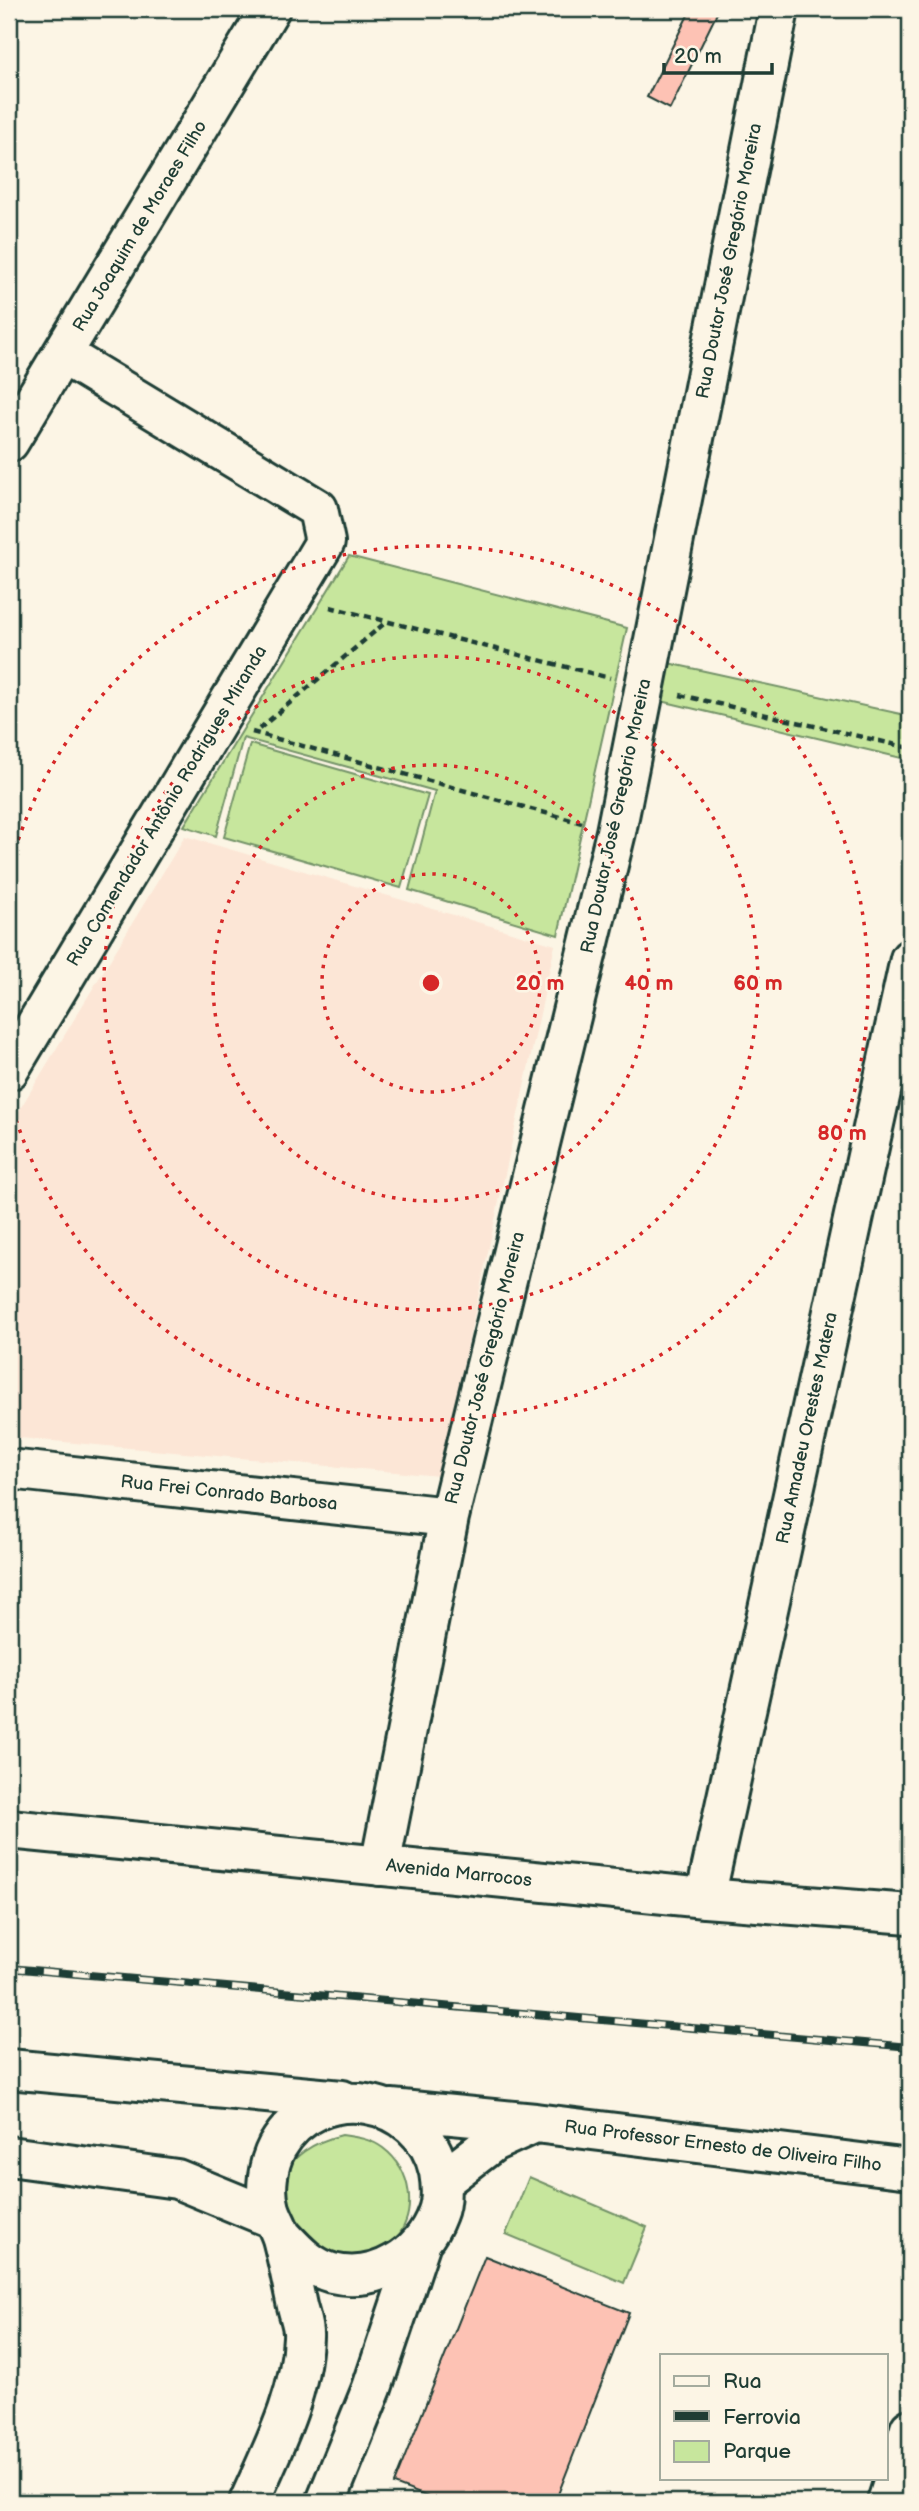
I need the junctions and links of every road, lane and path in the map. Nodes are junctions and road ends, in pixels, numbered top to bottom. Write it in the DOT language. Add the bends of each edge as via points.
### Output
graph roads {
  1 [pos="270,9"];
  2 [pos="779,9"];
  3 [pos="62,354"];
  4 [pos="9,442"];
  5 [pos="292,597"];
  6 [pos="386,621"];
  7 [pos="644,687"];
  8 [pos="217,723"];
  9 [pos="254,733"];
  10 [pos="910,748"];
  11 [pos="616,832"];
  12 [pos="910,958"];
  13 [pos="9,1070"];
  14 [pos="9,1469"];
  15 [pos="449,1517"];
  16 [pos="9,1829"];
  17 [pos="380,1866"];
  18 [pos="705,1898"];
  19 [pos="910,1914"];
  20 [pos="9,2069"];
  21 [pos="376,2105"];
  22 [pos="535,2123"];
  23 [pos="9,2157"];
  24 [pos="910,2169"];
  25 [pos="441,2182"];
  26 [pos="278,2227"];
  27 [pos="420,2245"];
  28 [pos="910,2429"];
  29 [pos="249,2502"];
  30 [pos="326,2502"];
  31 [pos="887,2502"];
  1 -- 3 [label="street, Rua Joaquim de Moraes Filho"];
  2 -- 7 [label="street, Rua Doutor José Gregório Moreira"];
  3 -- 4 [label="street, Rua Joaquim de Moraes Filho"];
  3 -- 5 [label="street, Rua Comendador Antônio Rodrigues Miranda" via="318,509 325,542"];
  5 -- 6 [label="path"];
  5 -- 8 [label="street, Rua Comendador Antônio Rodrigues Miranda"];
  6 -- 7 [label="path"];
  6 -- 9 [label="path"];
  7 -- 10 [label="path"];
  7 -- 11 [label="street, Rua Doutor José Gregório Moreira"];
  8 -- 9 [label="path"];
  8 -- 13 [label="street, Rua Comendador Antônio Rodrigues Miranda"];
  9 -- 11 [label="path"];
  11 -- 15 [label="street, Rua Doutor José Gregório Moreira"];
  12 -- 18 [label="street, Rua Amadeu Orestes Matera"];
  14 -- 15 [label="street, Rua Frei Conrado Barbosa"];
  15 -- 17 [label="street, Rua Doutor José Gregório Moreira"];
  16 -- 17 [label="street, Avenida Marrocos"];
  17 -- 18 [label="street, Avenida Marrocos"];
  18 -- 19 [label="street, Avenida Marrocos"];
  20 -- 21 [label="street, Rua Professor Ernesto de Oliveira Filho"];
  21 -- 22 [label="street, Rua Professor Ernesto de Oliveira Filho"];
  21 -- 25 [label="street" via="421,2133 436,2159"];
  21 -- 26 [label="street" via="321,2108 295,2124 277,2148 268,2176 269,2206"];
  22 -- 24 [label="street, Rua Professor Ernesto de Oliveira Filho"];
  22 -- 25 [label="street" via="493,2142"];
  23 -- 26 [label="street" via="177,2179"];
  25 -- 27 [label="street" via="438,2212"];
  26 -- 27 [label="street" via="304,2260 332,2273 362,2275 397,2264"];
  26 -- 29 [label="street" via="304,2335 294,2395"];
  27 -- 30 [label="street" via="376,2377"];
  28 -- 31 [label="street"];
}
